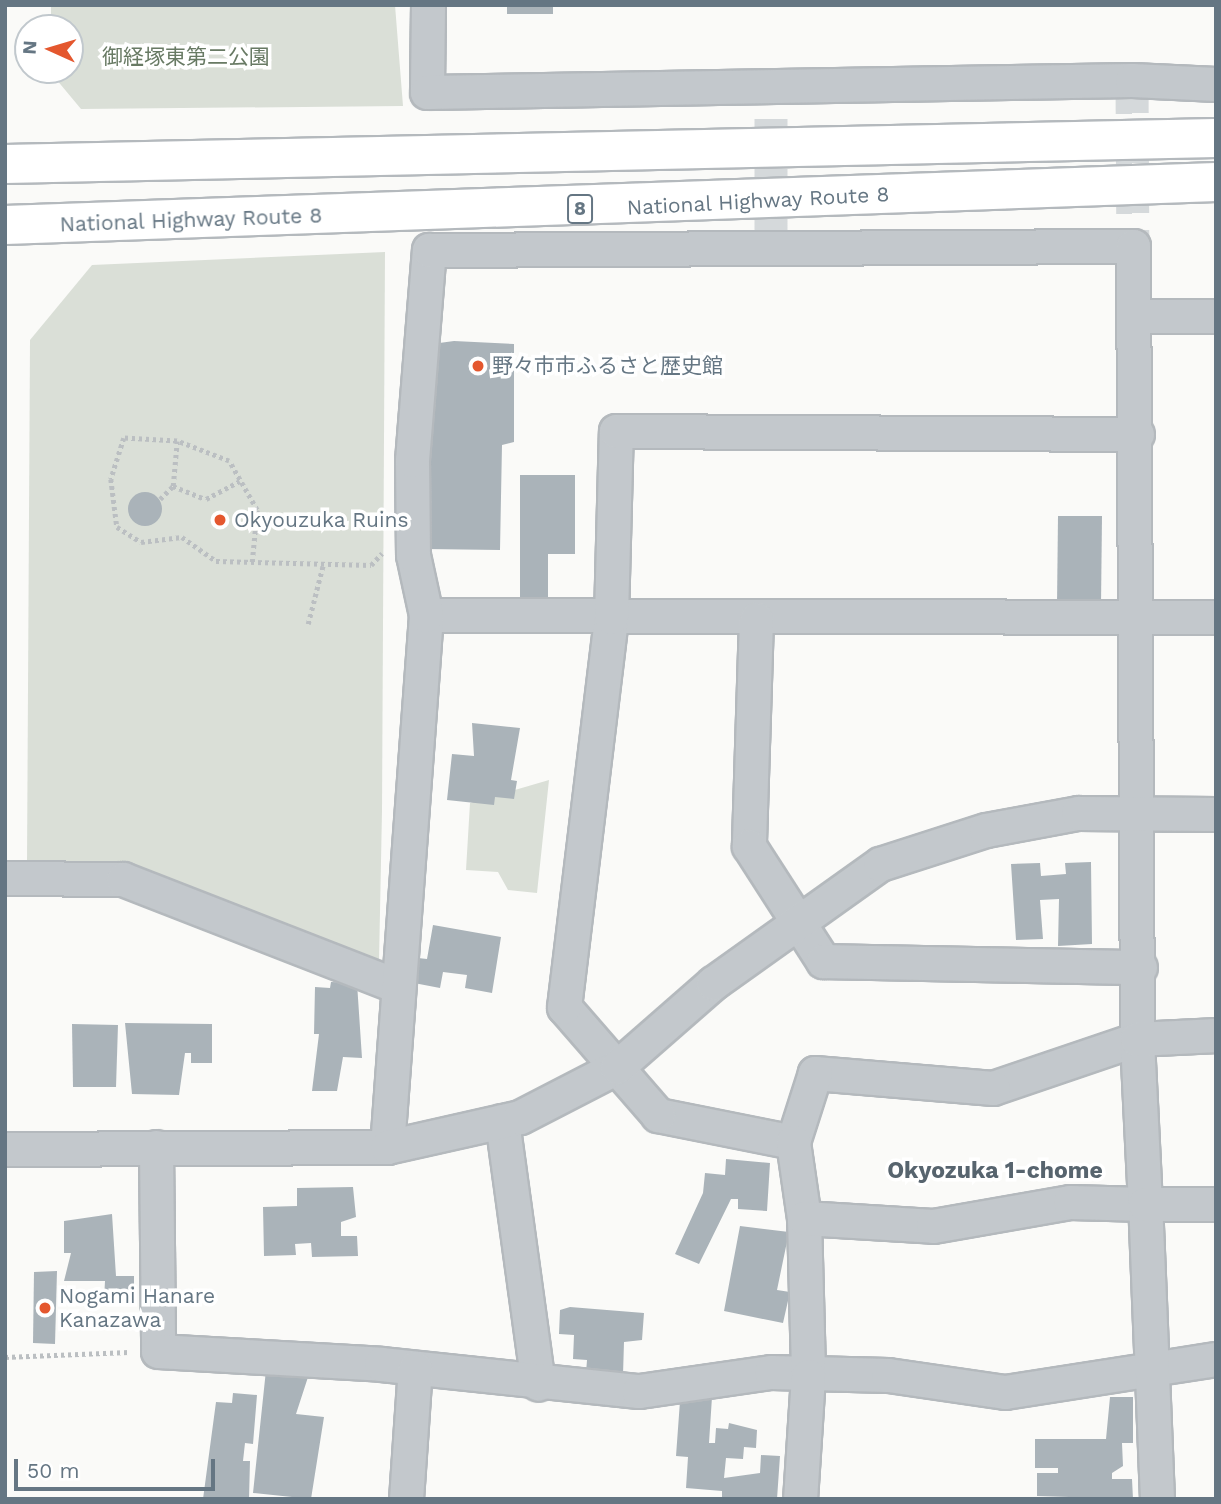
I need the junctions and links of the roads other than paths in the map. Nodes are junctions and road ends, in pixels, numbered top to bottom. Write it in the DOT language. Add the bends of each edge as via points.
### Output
graph roads {
  1 [pos="428,5"];
  2 [pos="1216,84"];
  3 [pos="1216,138"];
  4 [pos="5,164"];
  5 [pos="1216,182"];
  6 [pos="5,225"];
  7 [pos="1133,316"];
  8 [pos="1216,316"];
  9 [pos="1137,434"];
  10 [pos="426,615"];
  11 [pos="611,617"];
  12 [pos="1134,617"];
  13 [pos="1216,617"];
  14 [pos="756,620"];
  15 [pos="1132,813"];
  16 [pos="1216,814"];
  17 [pos="5,878"];
  18 [pos="793,923"];
  19 [pos="1140,968"];
  20 [pos="395,985"];
  21 [pos="1216,1035"];
  22 [pos="1137,1039"];
  23 [pos="617,1067"];
  24 [pos="502,1121"];
  25 [pos="793,1142"];
  26 [pos="156,1147"];
  27 [pos="387,1147"];
  28 [pos="5,1149"];
  29 [pos="1216,1203"];
  30 [pos="1145,1204"];
  31 [pos="804,1218"];
  32 [pos="1216,1359"];
  33 [pos="415,1368"];
  34 [pos="1150,1371"];
  35 [pos="808,1376"];
  36 [pos="538,1384"];
  37 [pos="406,1499"];
  38 [pos="800,1499"];
  39 [pos="1157,1499"];
  1 -- 2 [label="street" via="426,92 1091,80"];
  3 -- 4 [label="highway"];
  5 -- 6 [label="highway, National Highway Route 8 / 8" via="564,210"];
  7 -- 8 [label="street"];
  7 -- 9 [label="street"];
  7 -- 10 [label="street" via="1133,246 429,250 412,460 413,555"];
  9 -- 11 [label="street" via="617,431"];
  9 -- 12 [label="street"];
  10 -- 11 [label="street"];
  10 -- 20 [label="street"];
  11 -- 14 [label="street"];
  11 -- 23 [label="street" via="564,1007"];
  12 -- 13 [label="street"];
  12 -- 14 [label="street"];
  12 -- 15 [label="street"];
  14 -- 18 [label="street" via="749,846"];
  15 -- 16 [label="street"];
  15 -- 18 [label="street" via="1078,813 986,830 880,864"];
  15 -- 19 [label="street"];
  17 -- 20 [label="street" via="123,879"];
  18 -- 19 [label="street" via="823,961"];
  18 -- 23 [label="street"];
  19 -- 22 [label="street"];
  20 -- 27 [label="street"];
  21 -- 22 [label="street"];
  22 -- 25 [label="street" via="993,1088 815,1073"];
  22 -- 30 [label="street"];
  23 -- 24 [label="street"];
  23 -- 25 [label="street" via="658,1115"];
  24 -- 27 [label="street"];
  24 -- 36 [label="street"];
  25 -- 31 [label="street"];
  26 -- 27 [label="street"];
  26 -- 28 [label="street"];
  26 -- 33 [label="street" via="158,1352"];
  29 -- 30 [label="street"];
  30 -- 31 [label="street" via="1070,1202 933,1226"];
  30 -- 34 [label="street"];
  31 -- 35 [label="street"];
  32 -- 34 [label="street"];
  33 -- 36 [label="street"];
  33 -- 37 [label="street"];
  34 -- 35 [label="street" via="1005,1392 888,1375"];
  34 -- 39 [label="street"];
  35 -- 36 [label="street" via="771,1372 639,1391"];
  35 -- 38 [label="street"];
}
